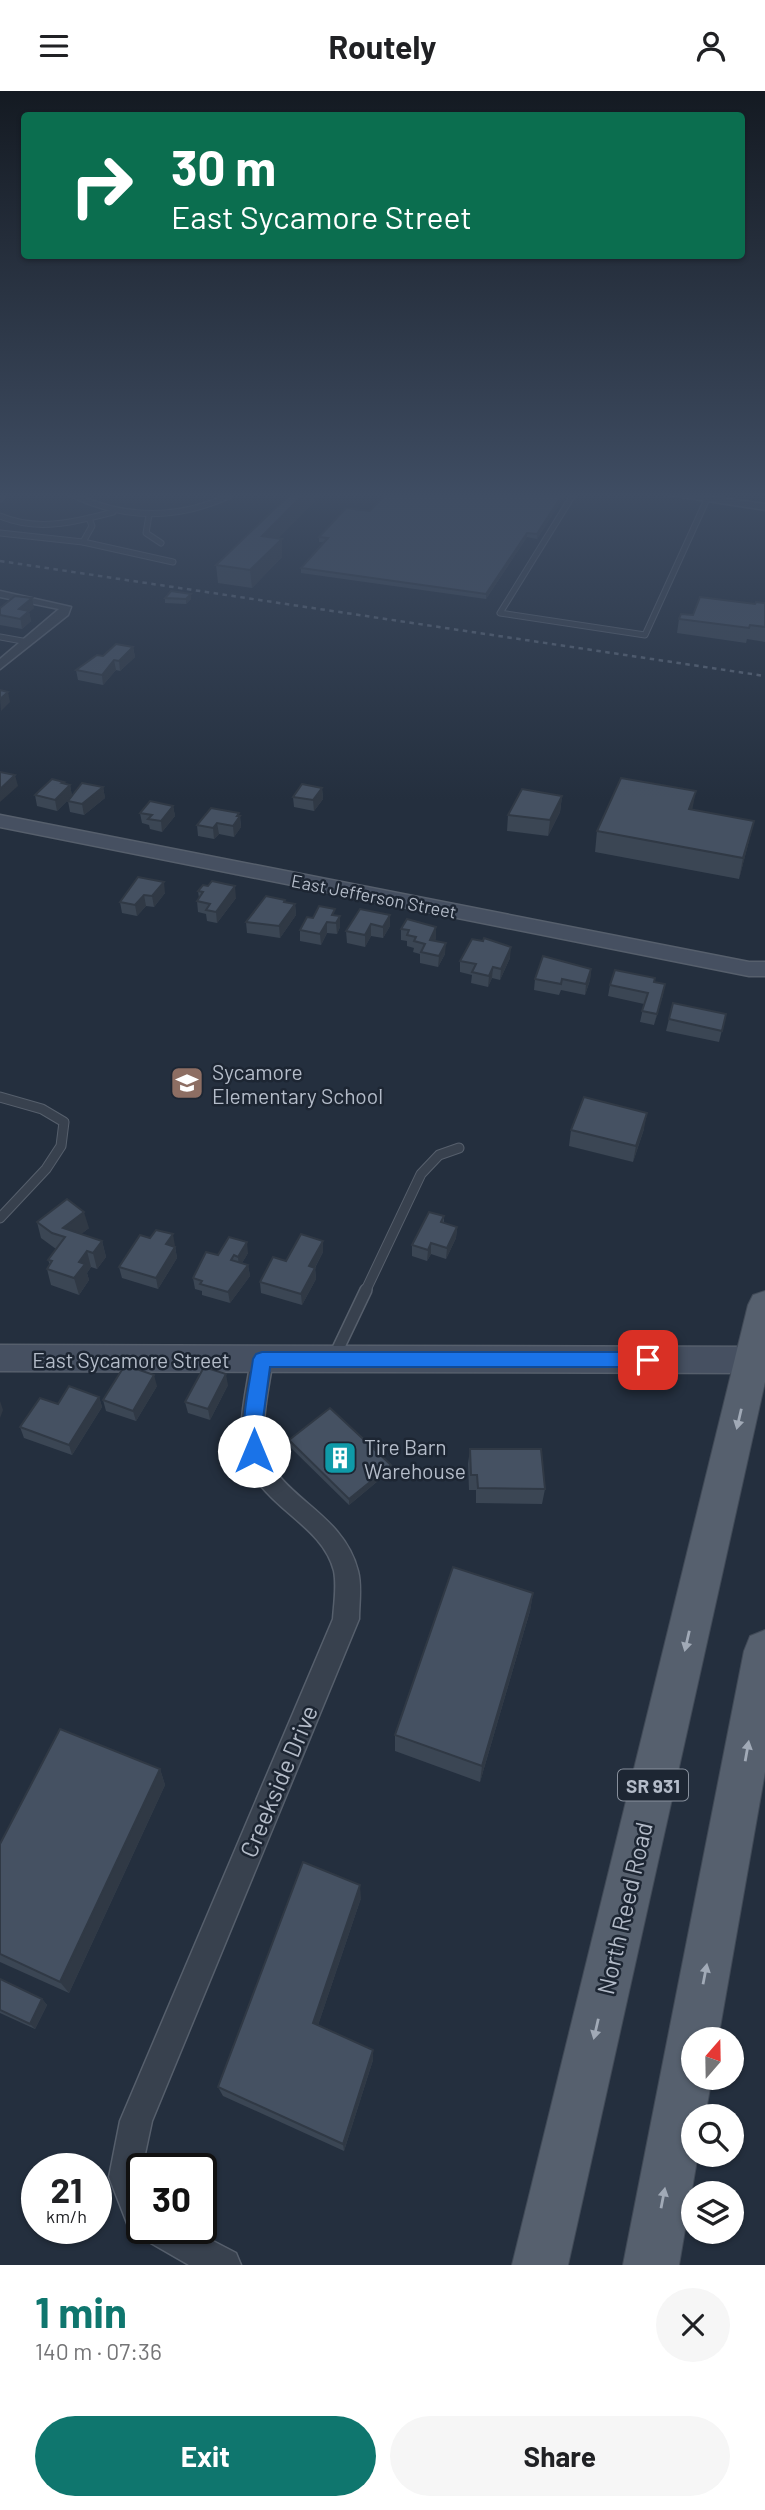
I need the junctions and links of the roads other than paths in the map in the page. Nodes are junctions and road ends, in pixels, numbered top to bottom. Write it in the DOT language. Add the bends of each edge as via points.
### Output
graph roads {
  1 [pos="12,596"];
  2 [pos="510,596"];
  3 [pos="663,596"];
  4 [pos="0,637"];
  5 [pos="28,642"];
  6 [pos="0,665"];
  7 [pos="0,821"];
  8 [pos="760,972"];
  9 [pos="0,1097"];
  10 [pos="459,1148"];
  11 [pos="0,1218"];
  12 [pos="765,1305"];
  13 [pos="0,1358"];
  14 [pos="262,1359"];
  15 [pos="333,1359"];
  16 [pos="759,1360"];
  17 [pos="765,1651"];
  18 [pos="130,2153"];
  19 [pos="178,2244"];
  20 [pos="205,2261"];
  21 [pos="540,2265"];
  22 [pos="651,2265"];
  1 -- 5 [label="street" via="65,607 64,613"];
  2 -- 3 [label="lane" via="500,613 645,635"];
  4 -- 5 [label="lane"];
  5 -- 6 [label="street"];
  7 -- 8 [label="street, East Jefferson Street"];
  9 -- 11 [label="lane" via="41,1109 64,1122 61,1146 46,1169"];
  10 -- 15 [label="lane" via="439,1155 421,1174"];
  12 -- 16 [label="main road, North Reed Road / SR 931"];
  13 -- 14 [label="street, East Sycamore Street"];
  14 -- 15 [label="street, East Sycamore Street"];
  14 -- 18 [label="street, Creekside Drive" via="254,1451 273,1486 325,1530 338,1550 346,1571 346,1619 136,2121"];
  15 -- 16 [label="street, East Sycamore Street"];
  16 -- 21 [label="main road, North Reed Road / SR 931, one-way"];
  22 -- 17 [label="main road, one-way"];
  19 -- 20 [label="street"];
}
